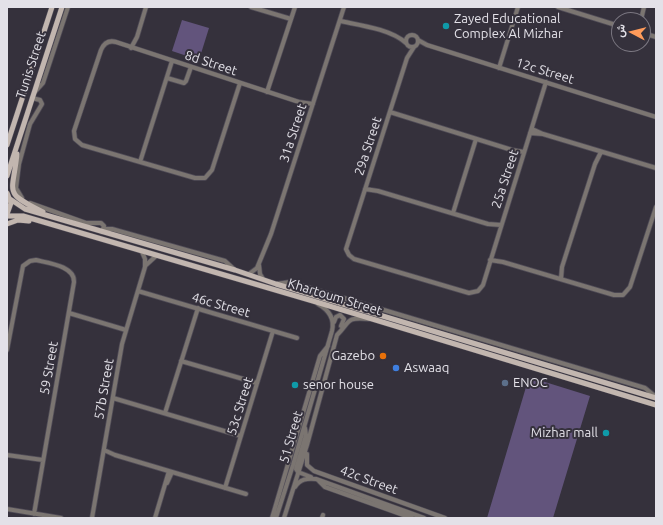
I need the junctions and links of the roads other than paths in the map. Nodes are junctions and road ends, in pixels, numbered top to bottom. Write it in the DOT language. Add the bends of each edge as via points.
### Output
graph roads {
  1 [pos="52,7"];
  2 [pos="62,7"];
  3 [pos="68,7"];
  4 [pos="146,7"];
  5 [pos="251,7"];
  6 [pos="294,7"];
  7 [pos="344,7"];
  8 [pos="518,7"];
  9 [pos="558,7"];
  10 [pos="570,9"];
  11 [pos="340,19"];
  12 [pos="291,20"];
  13 [pos="611,23"];
  14 [pos="395,36"];
  15 [pos="408,36"];
  16 [pos="418,40"];
  17 [pos="407,44"];
  18 [pos="427,45"];
  19 [pos="415,46"];
  20 [pos="133,48"];
  21 [pos="407,58"];
  22 [pos="172,61"];
  23 [pos="191,67"];
  24 [pos="499,68"];
  25 [pos="167,78"];
  26 [pos="546,82"];
  27 [pos="240,83"];
  28 [pos="268,92"];
  29 [pos="33,96"];
  30 [pos="312,106"];
  31 [pos="390,112"];
  32 [pos="656,117"];
  33 [pos="531,131"];
  34 [pos="476,139"];
  35 [pos="7,145"];
  36 [pos="17,146"];
  37 [pos="599,151"];
  38 [pos="524,154"];
  39 [pos="140,162"];
  40 [pos="655,168"];
  41 [pos="7,176"];
  42 [pos="366,187"];
  43 [pos="7,194"];
  44 [pos="10,200"];
  45 [pos="656,207"];
  46 [pos="453,213"];
  47 [pos="7,215"];
  48 [pos="49,216"];
  49 [pos="37,220"];
  50 [pos="7,224"];
  51 [pos="102,224"];
  52 [pos="500,227"];
  53 [pos="112,229"];
  54 [pos="103,231"];
  55 [pos="142,252"];
  56 [pos="156,256"];
  57 [pos="491,258"];
  58 [pos="259,265"];
  59 [pos="145,266"];
  60 [pos="235,270"];
  61 [pos="249,274"];
  62 [pos="559,278"];
  63 [pos="264,279"];
  64 [pos="276,284"];
  65 [pos="260,286"];
  66 [pos="138,291"];
  67 [pos="301,291"];
  68 [pos="474,292"];
  69 [pos="313,301"];
  70 [pos="198,308"];
  71 [pos="69,313"];
  72 [pos="373,320"];
  73 [pos="333,324"];
  74 [pos="126,330"];
  75 [pos="273,330"];
  76 [pos="444,334"];
  77 [pos="337,335"];
  78 [pos="298,338"];
  79 [pos="474,338"];
  80 [pos="462,339"];
  81 [pos="442,341"];
  82 [pos="329,345"];
  83 [pos="7,350"];
  84 [pos="181,361"];
  85 [pos="257,383"];
  86 [pos="656,397"];
  87 [pos="113,398"];
  88 [pos="656,405"];
  89 [pos="165,413"];
  90 [pos="304,427"];
  91 [pos="241,436"];
  92 [pos="307,445"];
  93 [pos="103,452"];
  94 [pos="7,455"];
  95 [pos="43,460"];
  96 [pos="170,472"];
  97 [pos="299,473"];
  98 [pos="317,480"];
  99 [pos="342,480"];
  100 [pos="331,485"];
  101 [pos="225,488"];
  102 [pos="292,492"];
  103 [pos="246,494"];
  104 [pos="7,510"];
  105 [pos="34,514"];
  106 [pos="61,518"];
  107 [pos="92,518"];
  108 [pos="155,518"];
  109 [pos="272,518"];
  110 [pos="276,518"];
  111 [pos="284,518"];
  112 [pos="412,518"];
  113 [pos="424,518"];
  114 [pos="445,518"];
  1 -- 35 [label="main road, Tunis Street"];
  2 -- 29 [label="main road, Tunis Street"];
  3 -- 29 [label="street" via="42,83"];
  4 -- 20 [label="street"];
  5 -- 12 [label="street"];
  6 -- 12 [label="street"];
  7 -- 11 [label="street, 31a Street"];
  8 -- 24 [label="street"];
  9 -- 10 [label="street"];
  10 -- 13 [label="street"];
  11 -- 14 [label="street"];
  11 -- 30 [label="street, 31a Street"];
  12 -- 28 [label="street"];
  14 -- 15 [label="street"];
  14 -- 17 [label="street"];
  15 -- 16 [label="street, 12c Street" via="414,35"];
  15 -- 17 [label="street, 29a Street"];
  16 -- 18 [label="street, 12c Street"];
  16 -- 19 [label="street, 29a Street"];
  17 -- 19 [label="street"];
  17 -- 21 [label="street, 29a Street"];
  18 -- 19 [label="street, 12c Street"];
  18 -- 24 [label="street, 12c Street"];
  19 -- 21 [label="street, 29a Street"];
  20 -- 22 [label="street, 8d Street"];
  20 -- 39 [label="street, 8d Street" via="118,43 106,44 101,48 76,128 76,139 79,144"];
  21 -- 31 [label="street, 29a Street"];
  22 -- 23 [label="street, 8d Street"];
  22 -- 25 [label="street"];
  23 -- 25 [label="street" via="184,83"];
  23 -- 27 [label="street, 8d Street"];
  24 -- 26 [label="street, 12c Street"];
  25 -- 39 [label="street"];
  26 -- 32 [label="street, 12c Street"];
  26 -- 33 [label="street, 25a Street"];
  27 -- 28 [label="street, 8d Street"];
  27 -- 39 [label="street" via="212,170 207,177 195,178"];
  28 -- 30 [label="street, 8d Street"];
  29 -- 36 [label="main road, Tunis Street"];
  29 -- 51 [label="street" via="42,104 32,121 22,152 16,181 20,197 29,203 86,223"];
  30 -- 58 [label="street, 31a Street"];
  31 -- 34 [label="street"];
  31 -- 42 [label="street, 29a Street"];
  33 -- 37 [label="street"];
  33 -- 38 [label="street, 25a Street"];
  34 -- 38 [label="street"];
  34 -- 46 [label="street"];
  36 -- 41 [label="main road, Tunis Street"];
  36 -- 48 [label="main road" via="13,192 21,202"];
  37 -- 40 [label="street"];
  37 -- 62 [label="street"];
  38 -- 52 [label="street, 25a Street"];
  42 -- 46 [label="street"];
  42 -- 68 [label="street, 29a Street" via="346,247 354,259"];
  43 -- 44 [label="main road"];
  44 -- 47 [label="main road"];
  44 -- 48 [label="main road, Khartoum Street" via="22,208"];
  45 -- 62 [label="street" via="630,287 623,296"];
  46 -- 52 [label="street"];
  47 -- 49 [label="main road, Khartoum Street"];
  48 -- 54 [label="main road, Khartoum Street"];
  49 -- 50 [label="main road" via="18,220"];
  49 -- 55 [label="main road, Khartoum Street"];
  51 -- 53 [label="street"];
  51 -- 54 [label="street"];
  52 -- 57 [label="street, 25a Street"];
  53 -- 54 [label="street"];
  53 -- 60 [label="street" via="225,261"];
  54 -- 60 [label="main road, Khartoum Street"];
  55 -- 56 [label="main road, Khartoum Street"];
  55 -- 59 [label="street, 57b Street"];
  56 -- 59 [label="street"];
  56 -- 65 [label="main road, Khartoum Street"];
  57 -- 62 [label="street"];
  57 -- 68 [label="street, 25a Street" via="481,289"];
  58 -- 61 [label="street, 31a Street"];
  58 -- 63 [label="street" via="259,271"];
  59 -- 66 [label="street, 57b Street"];
  60 -- 61 [label="main road, Khartoum Street"];
  61 -- 63 [label="main road, Khartoum Street"];
  63 -- 64 [label="main road, Khartoum Street"];
  64 -- 67 [label="main road, Khartoum Street"];
  64 -- 79 [label="street" via="290,282"];
  65 -- 67 [label="main road" via="264,282"];
  65 -- 69 [label="main road, Khartoum Street"];
  66 -- 70 [label="street, 46c Street"];
  66 -- 74 [label="street, 57b Street"];
  67 -- 76 [label="main road, Khartoum Street"];
  69 -- 72 [label="main road, Khartoum Street"];
  69 -- 73 [label="street" via="328,311"];
  70 -- 75 [label="street, 46c Street"];
  70 -- 84 [label="street"];
  71 -- 74 [label="street"];
  71 -- 83 [label="street, 59 Street" via="73,274 68,270 38,261 27,263 21,271"];
  71 -- 95 [label="street, 59 Street"];
  72 -- 77 [label="street, 51 Street" via="351,320"];
  72 -- 81 [label="main road, Khartoum Street"];
  73 -- 77 [label="street" via="337,316 343,318"];
  73 -- 82 [label="street, 51 Street"];
  74 -- 87 [label="street, 57b Street"];
  75 -- 78 [label="street, 46c Street"];
  75 -- 85 [label="street, 53c Street"];
  76 -- 80 [label="main road, Khartoum Street"];
  76 -- 81 [label="main road"];
  77 -- 92 [label="street, 51 Street"];
  79 -- 80 [label="main road"];
  79 -- 86 [label="street" via="645,388"];
  80 -- 86 [label="main road, Khartoum Street"];
  81 -- 88 [label="main road, Khartoum Street"];
  82 -- 90 [label="street, 51 Street"];
  82 -- 109 [label="street" via="320,356"];
  84 -- 85 [label="street"];
  84 -- 89 [label="street"];
  85 -- 91 [label="street, 53c Street"];
  87 -- 89 [label="street"];
  87 -- 93 [label="street, 57b Street"];
  89 -- 91 [label="street"];
  90 -- 97 [label="street" via="306,435 296,467"];
  90 -- 110 [label="street, 51 Street"];
  91 -- 101 [label="street, 53c Street"];
  92 -- 97 [label="street, 51 Street"];
  92 -- 99 [label="street, 42c Street" via="306,462 310,469"];
  93 -- 96 [label="street"];
  93 -- 107 [label="street, 57b Street"];
  94 -- 95 [label="street"];
  95 -- 105 [label="street, 59 Street"];
  96 -- 101 [label="street"];
  96 -- 108 [label="street"];
  97 -- 98 [label="street"];
  97 -- 102 [label="street, 51 Street"];
  98 -- 100 [label="street, 42c Street"];
  98 -- 102 [label="street" via="306,478"];
  98 -- 112 [label="street" via="325,488"];
  99 -- 100 [label="street" via="332,480"];
  99 -- 114 [label="street, 42c Street"];
  100 -- 113 [label="street, 42c Street"];
  101 -- 103 [label="street"];
  102 -- 111 [label="street, 51 Street"];
  104 -- 105 [label="street"];
  105 -- 106 [label="street"];
}
